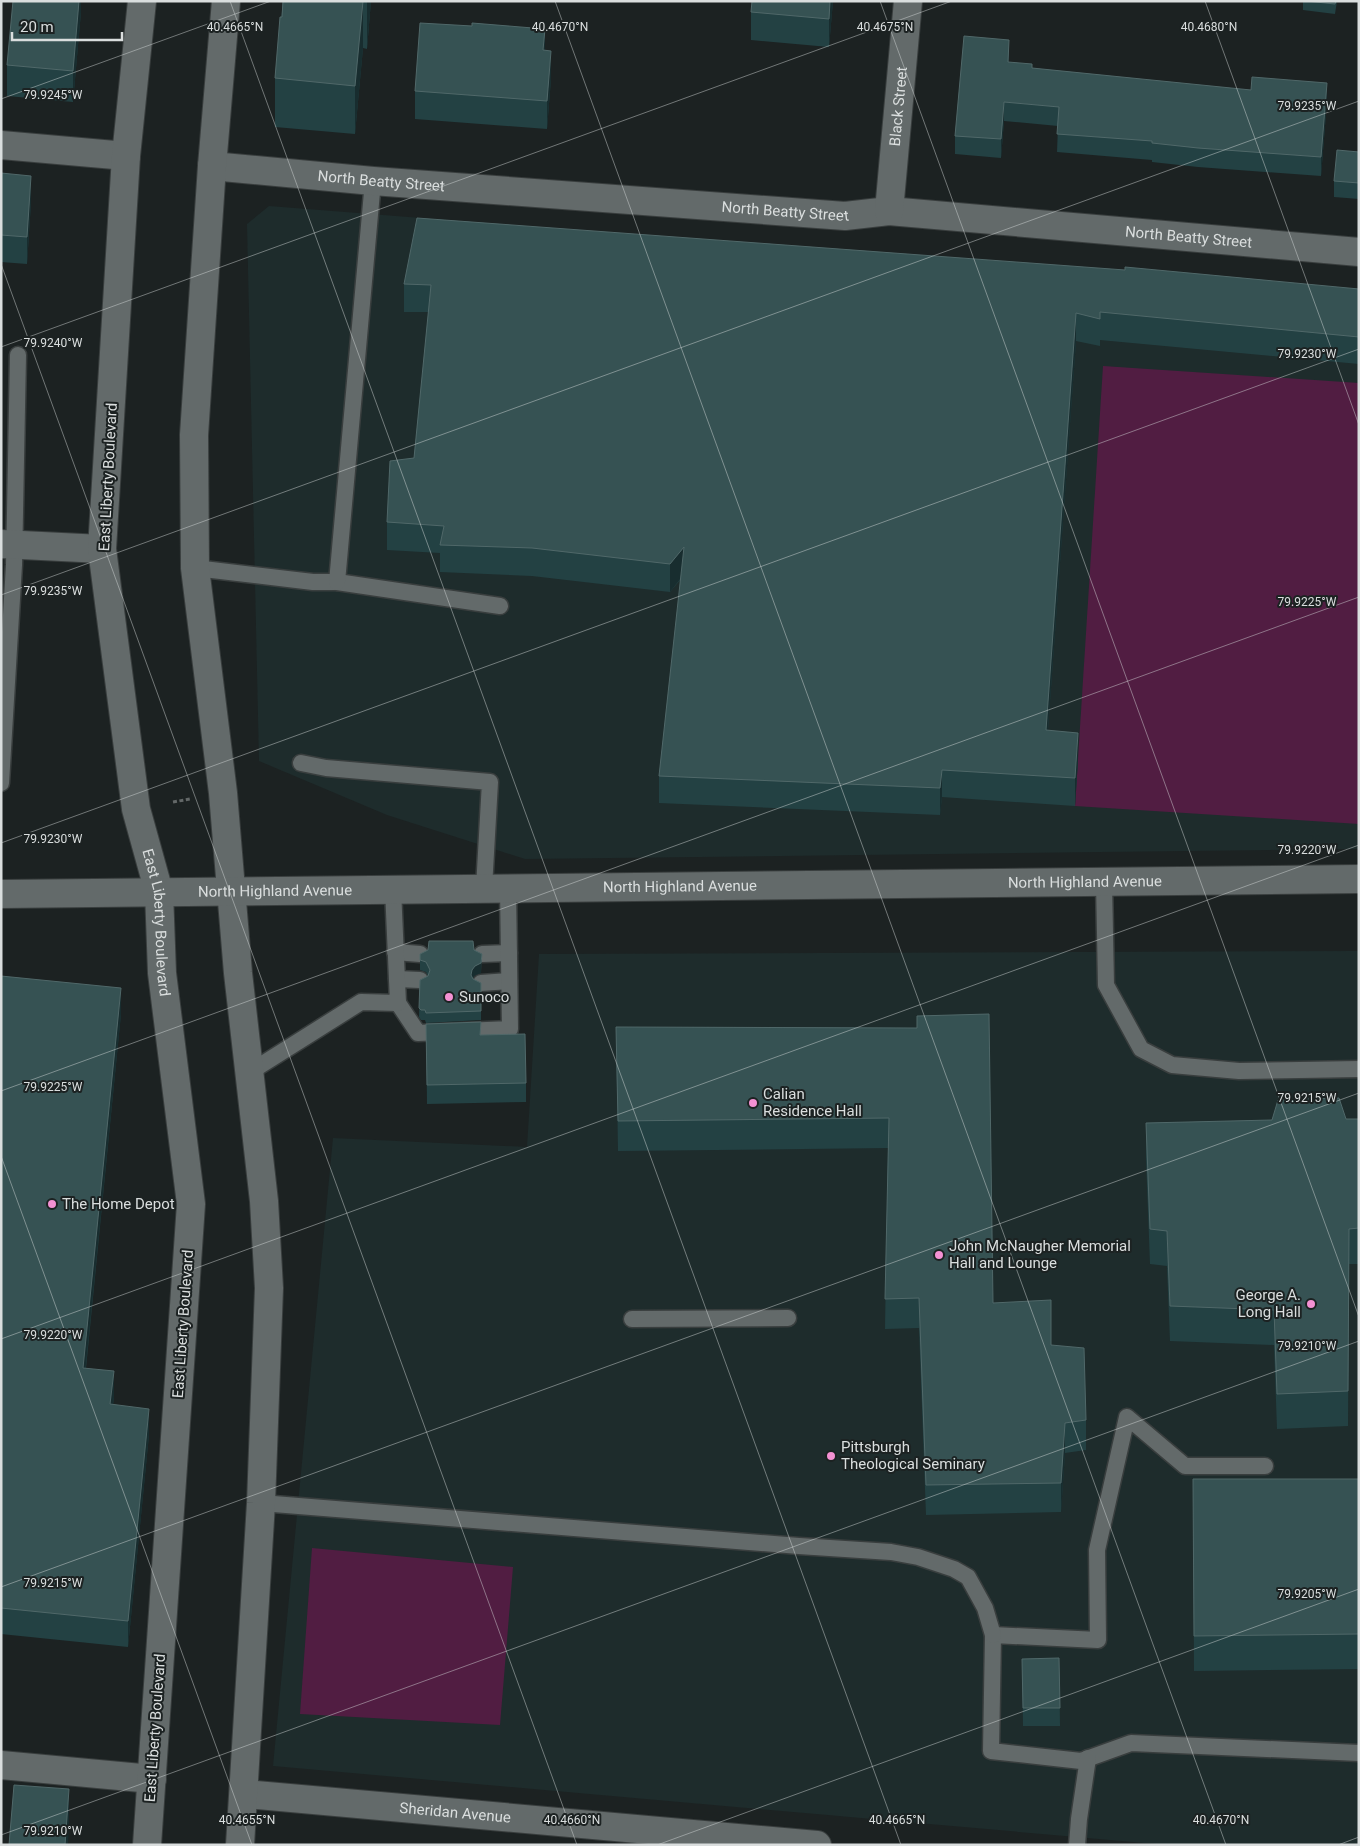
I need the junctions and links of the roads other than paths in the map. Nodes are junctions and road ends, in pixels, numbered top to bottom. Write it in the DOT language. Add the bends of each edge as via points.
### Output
graph roads {
  1 [pos="142,1"];
  2 [pos="226,1"];
  3 [pos="908,1"];
  4 [pos="1,145"];
  5 [pos="126,156"];
  6 [pos="212,166"];
  7 [pos="373,181"];
  8 [pos="889,211"];
  9 [pos="1359,252"];
  10 [pos="18,355"];
  11 [pos="8,544"];
  12 [pos="102,548"];
  13 [pos="194,568"];
  14 [pos="337,582"];
  15 [pos="500,606"];
  16 [pos="301,763"];
  17 [pos="1,783"];
  18 [pos="1359,879"];
  19 [pos="1104,882"];
  20 [pos="496,888"];
  21 [pos="393,889"];
  22 [pos="232,891"];
  23 [pos="159,892"];
  24 [pos="1,894"];
  25 [pos="395,952"];
  26 [pos="510,953"];
  27 [pos="420,954"];
  28 [pos="482,954"];
  29 [pos="397,979"];
  30 [pos="420,980"];
  31 [pos="509,981"];
  32 [pos="481,983"];
  33 [pos="398,1003"];
  34 [pos="1359,1070"];
  35 [pos="250,1072"];
  36 [pos="788,1318"];
  37 [pos="632,1319"];
  38 [pos="1265,1466"];
  39 [pos="261,1503"];
  40 [pos="992,1635"];
  41 [pos="1359,1753"];
  42 [pos="1088,1758"];
  43 [pos="1,1765"];
  44 [pos="152,1779"];
  45 [pos="244,1794"];
  46 [pos="147,1845"];
  47 [pos="240,1845"];
  48 [pos="817,1845"];
  49 [pos="1077,1845"];
  1 -- 5 [label="main road, East Liberty Boulevard"];
  2 -- 6 [label="main road"];
  3 -- 8 [label="main road, Black Street"];
  4 -- 5 [label="main road"];
  5 -- 12 [label="main road, East Liberty Boulevard"];
  6 -- 7 [label="main road, North Beatty Street"];
  6 -- 13 [label="main road" via="194,436"];
  7 -- 8 [label="main road, North Beatty Street" via="845,216"];
  7 -- 14 [label="lane"];
  8 -- 9 [label="main road, North Beatty Street"];
  10 -- 11 [label="lane"];
  11 -- 12 [label="main road"];
  11 -- 17 [label="lane"];
  12 -- 23 [label="main road, East Liberty Boulevard" via="136,809"];
  13 -- 14 [label="lane"];
  13 -- 22 [label="main road"];
  14 -- 15 [label="lane"];
  16 -- 20 [label="lane" via="490,782"];
  18 -- 19 [label="main road, North Highland Avenue"];
  19 -- 20 [label="main road, North Highland Avenue"];
  19 -- 34 [label="lane" via="1106,985 1141,1049 1172,1065 1239,1071"];
  20 -- 21 [label="main road, North Highland Avenue"];
  20 -- 26 [label="lane"];
  21 -- 22 [label="main road, North Highland Avenue"];
  21 -- 25 [label="lane"];
  22 -- 23 [label="main road, North Highland Avenue"];
  22 -- 35 [label="main road"];
  23 -- 24 [label="main road, North Highland Avenue"];
  23 -- 44 [label="main road, East Liberty Boulevard" via="162,973 191,1204"];
  25 -- 27 [label="lane"];
  25 -- 29 [label="lane"];
  26 -- 28 [label="lane"];
  26 -- 31 [label="lane"];
  29 -- 30 [label="lane"];
  29 -- 33 [label="lane"];
  31 -- 32 [label="lane"];
  31 -- 33 [label="lane" via="510,1029 418,1033"];
  33 -- 35 [label="lane" via="361,1002"];
  35 -- 39 [label="main road" via="264,1201 269,1288"];
  36 -- 37 [label="lane"];
  38 -- 40 [label="lane" via="1185,1466 1127,1417 1097,1550 1098,1640"];
  39 -- 40 [label="lane" via="891,1552 918,1557 968,1577 985,1608"];
  39 -- 45 [label="main road"];
  40 -- 42 [label="lane" via="991,1751 1081,1761"];
  41 -- 42 [label="lane" via="1131,1743"];
  42 -- 49 [label="lane"];
  43 -- 44 [label="main road"];
  44 -- 46 [label="main road, East Liberty Boulevard"];
  45 -- 47 [label="main road"];
  45 -- 48 [label="main road, Sheridan Avenue"];
}
